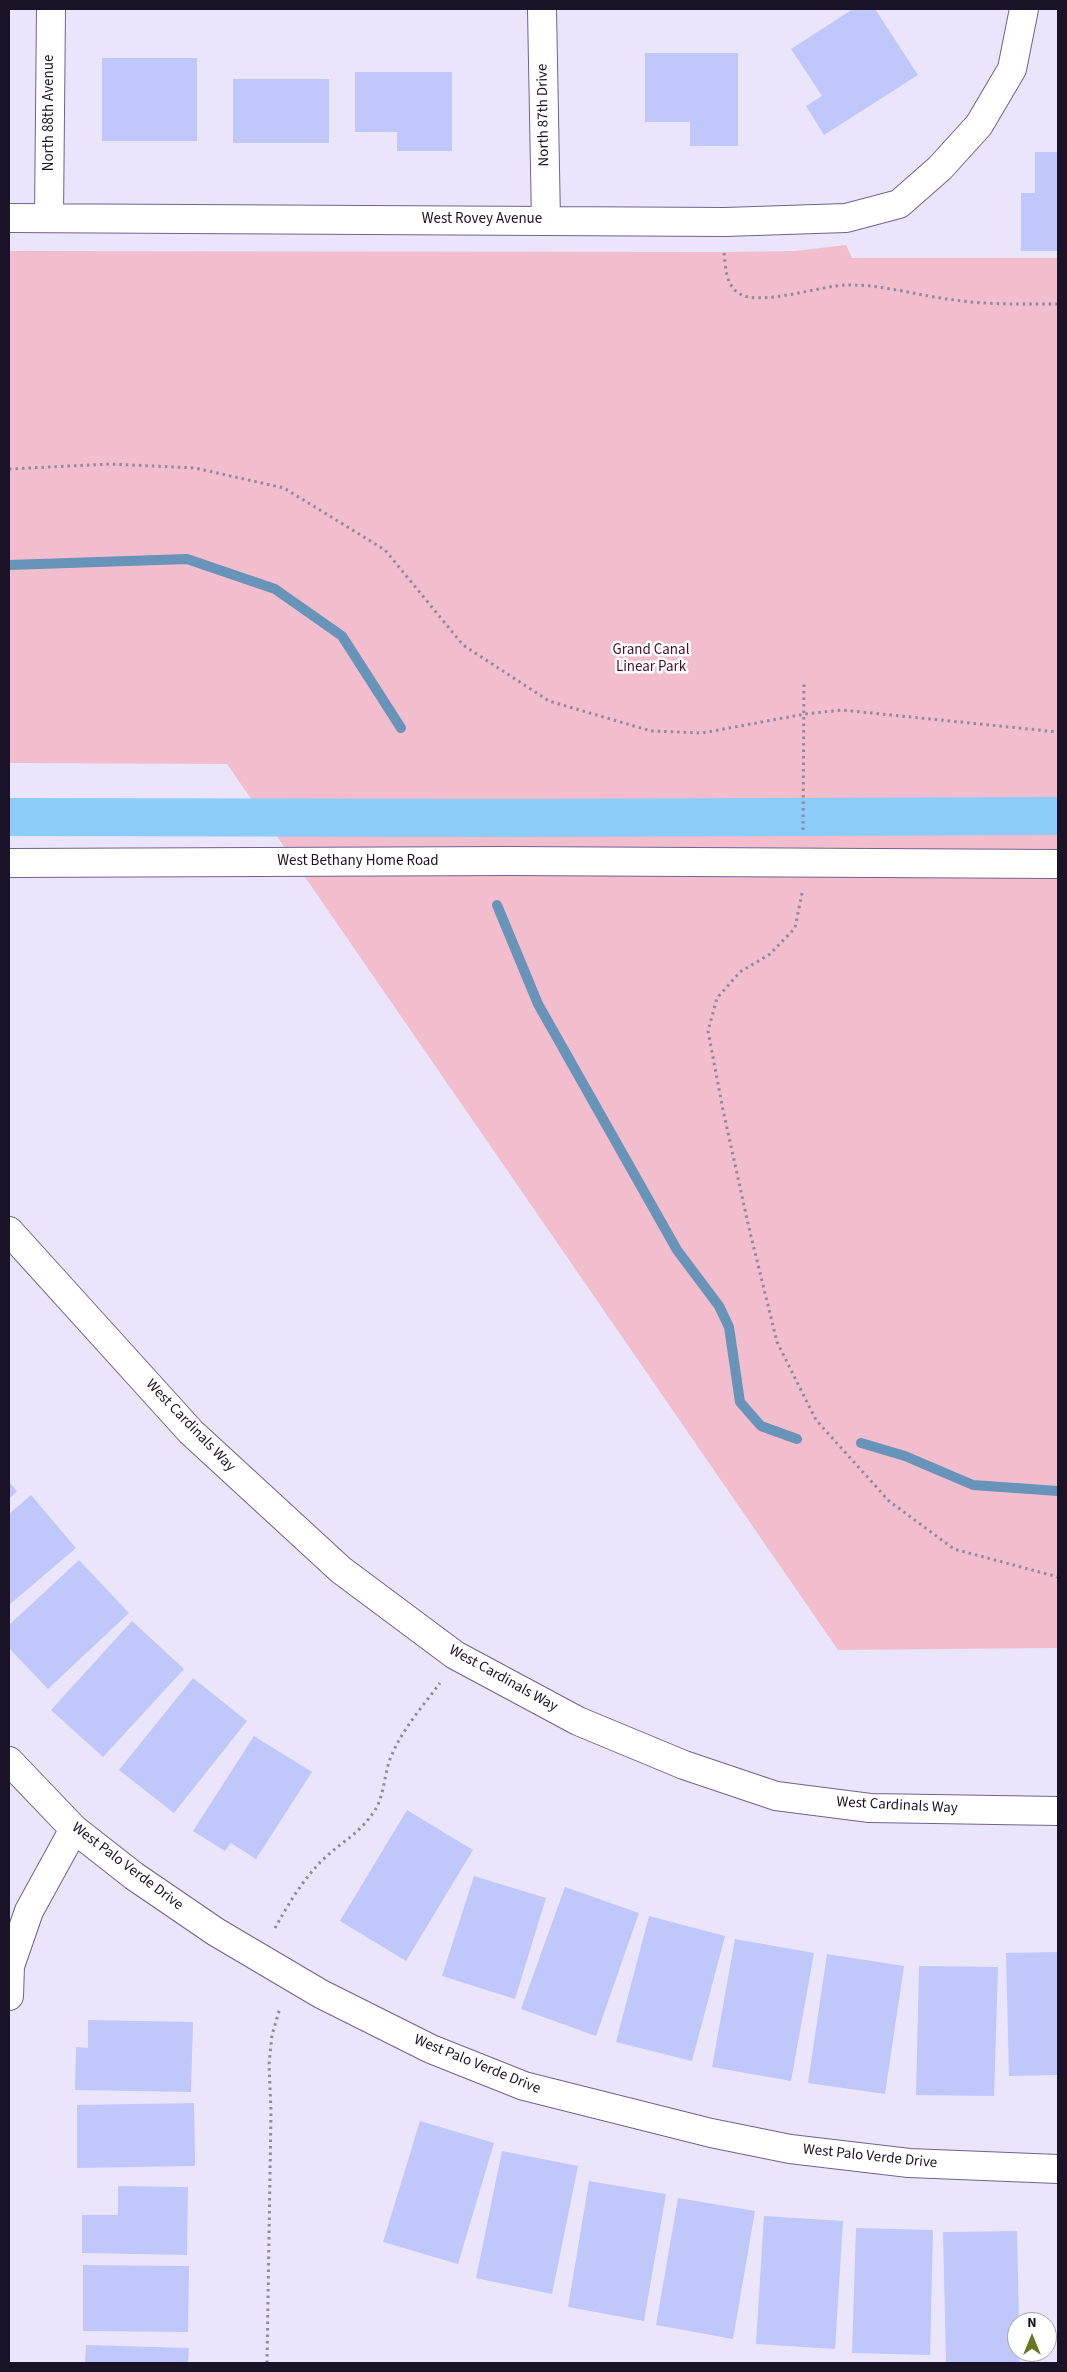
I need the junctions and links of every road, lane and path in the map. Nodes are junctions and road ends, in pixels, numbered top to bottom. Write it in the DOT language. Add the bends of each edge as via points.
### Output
graph roads {
  1 [pos="51,9"];
  2 [pos="542,9"];
  3 [pos="1024,9"];
  4 [pos="49,217"];
  5 [pos="9,218"];
  6 [pos="546,221"];
  7 [pos="725,222"];
  8 [pos="1058,304"];
  9 [pos="9,469"];
  10 [pos="804,682"];
  11 [pos="805,714"];
  12 [pos="1058,732"];
  13 [pos="804,858"];
  14 [pos="9,862"];
  15 [pos="1058,864"];
  16 [pos="9,1230"];
  17 [pos="1058,1577"];
  18 [pos="460,1658"];
  19 [pos="9,1761"];
  20 [pos="1058,1811"];
  21 [pos="74,1829"];
  22 [pos="273,1931"];
  23 [pos="294,1978"];
  24 [pos="9,1996"];
  25 [pos="1058,2169"];
  26 [pos="267,2363"];
  1 -- 4 [label="street, North 88th Avenue"];
  2 -- 6 [label="street, North 87th Drive"];
  3 -- 7 [label="street, West Rovey Avenue" via="1012,69 979,125 940,168 899,204 846,218"];
  4 -- 5 [label="street, West Rovey Avenue"];
  4 -- 6 [label="street, West Rovey Avenue"];
  6 -- 7 [label="street, West Rovey Avenue"];
  7 -- 8 [label="path" via="726,278 740,294 762,298 846,285 957,301"];
  9 -- 11 [label="path" via="110,464 195,468 284,488 385,550 463,645 549,701 651,731 723,731"];
  10 -- 11 [label="path"];
  11 -- 12 [label="path" via="842,710"];
  11 -- 13 [label="path"];
  13 -- 14 [label="street, West Bethany Home Road"];
  13 -- 15 [label="street, West Bethany Home Road"];
  13 -- 17 [label="path" via="802,902 795,928 770,954 740,972 717,998 708,1031 739,1183 777,1342 816,1420 888,1501 954,1549"];
  16 -- 18 [label="street, West Cardinals Way" via="191,1432 341,1570"];
  18 -- 20 [label="street, West Cardinals Way" via="578,1721 684,1765 776,1796 870,1808"];
  18 -- 22 [label="path" via="398,1741 376,1808 361,1830 328,1855 306,1881"];
  19 -- 21 [label="street, West Palo Verde Drive"];
  21 -- 23 [label="street, West Palo Verde Drive" via="134,1876 216,1932"];
  21 -- 24 [label="street" via="28,1912 10,1966"];
  23 -- 25 [label="street, West Palo Verde Drive" via="431,2049 524,2086 604,2108 790,2149 909,2163"];
  23 -- 26 [label="path" via="272,2035 269,2064"];
}
